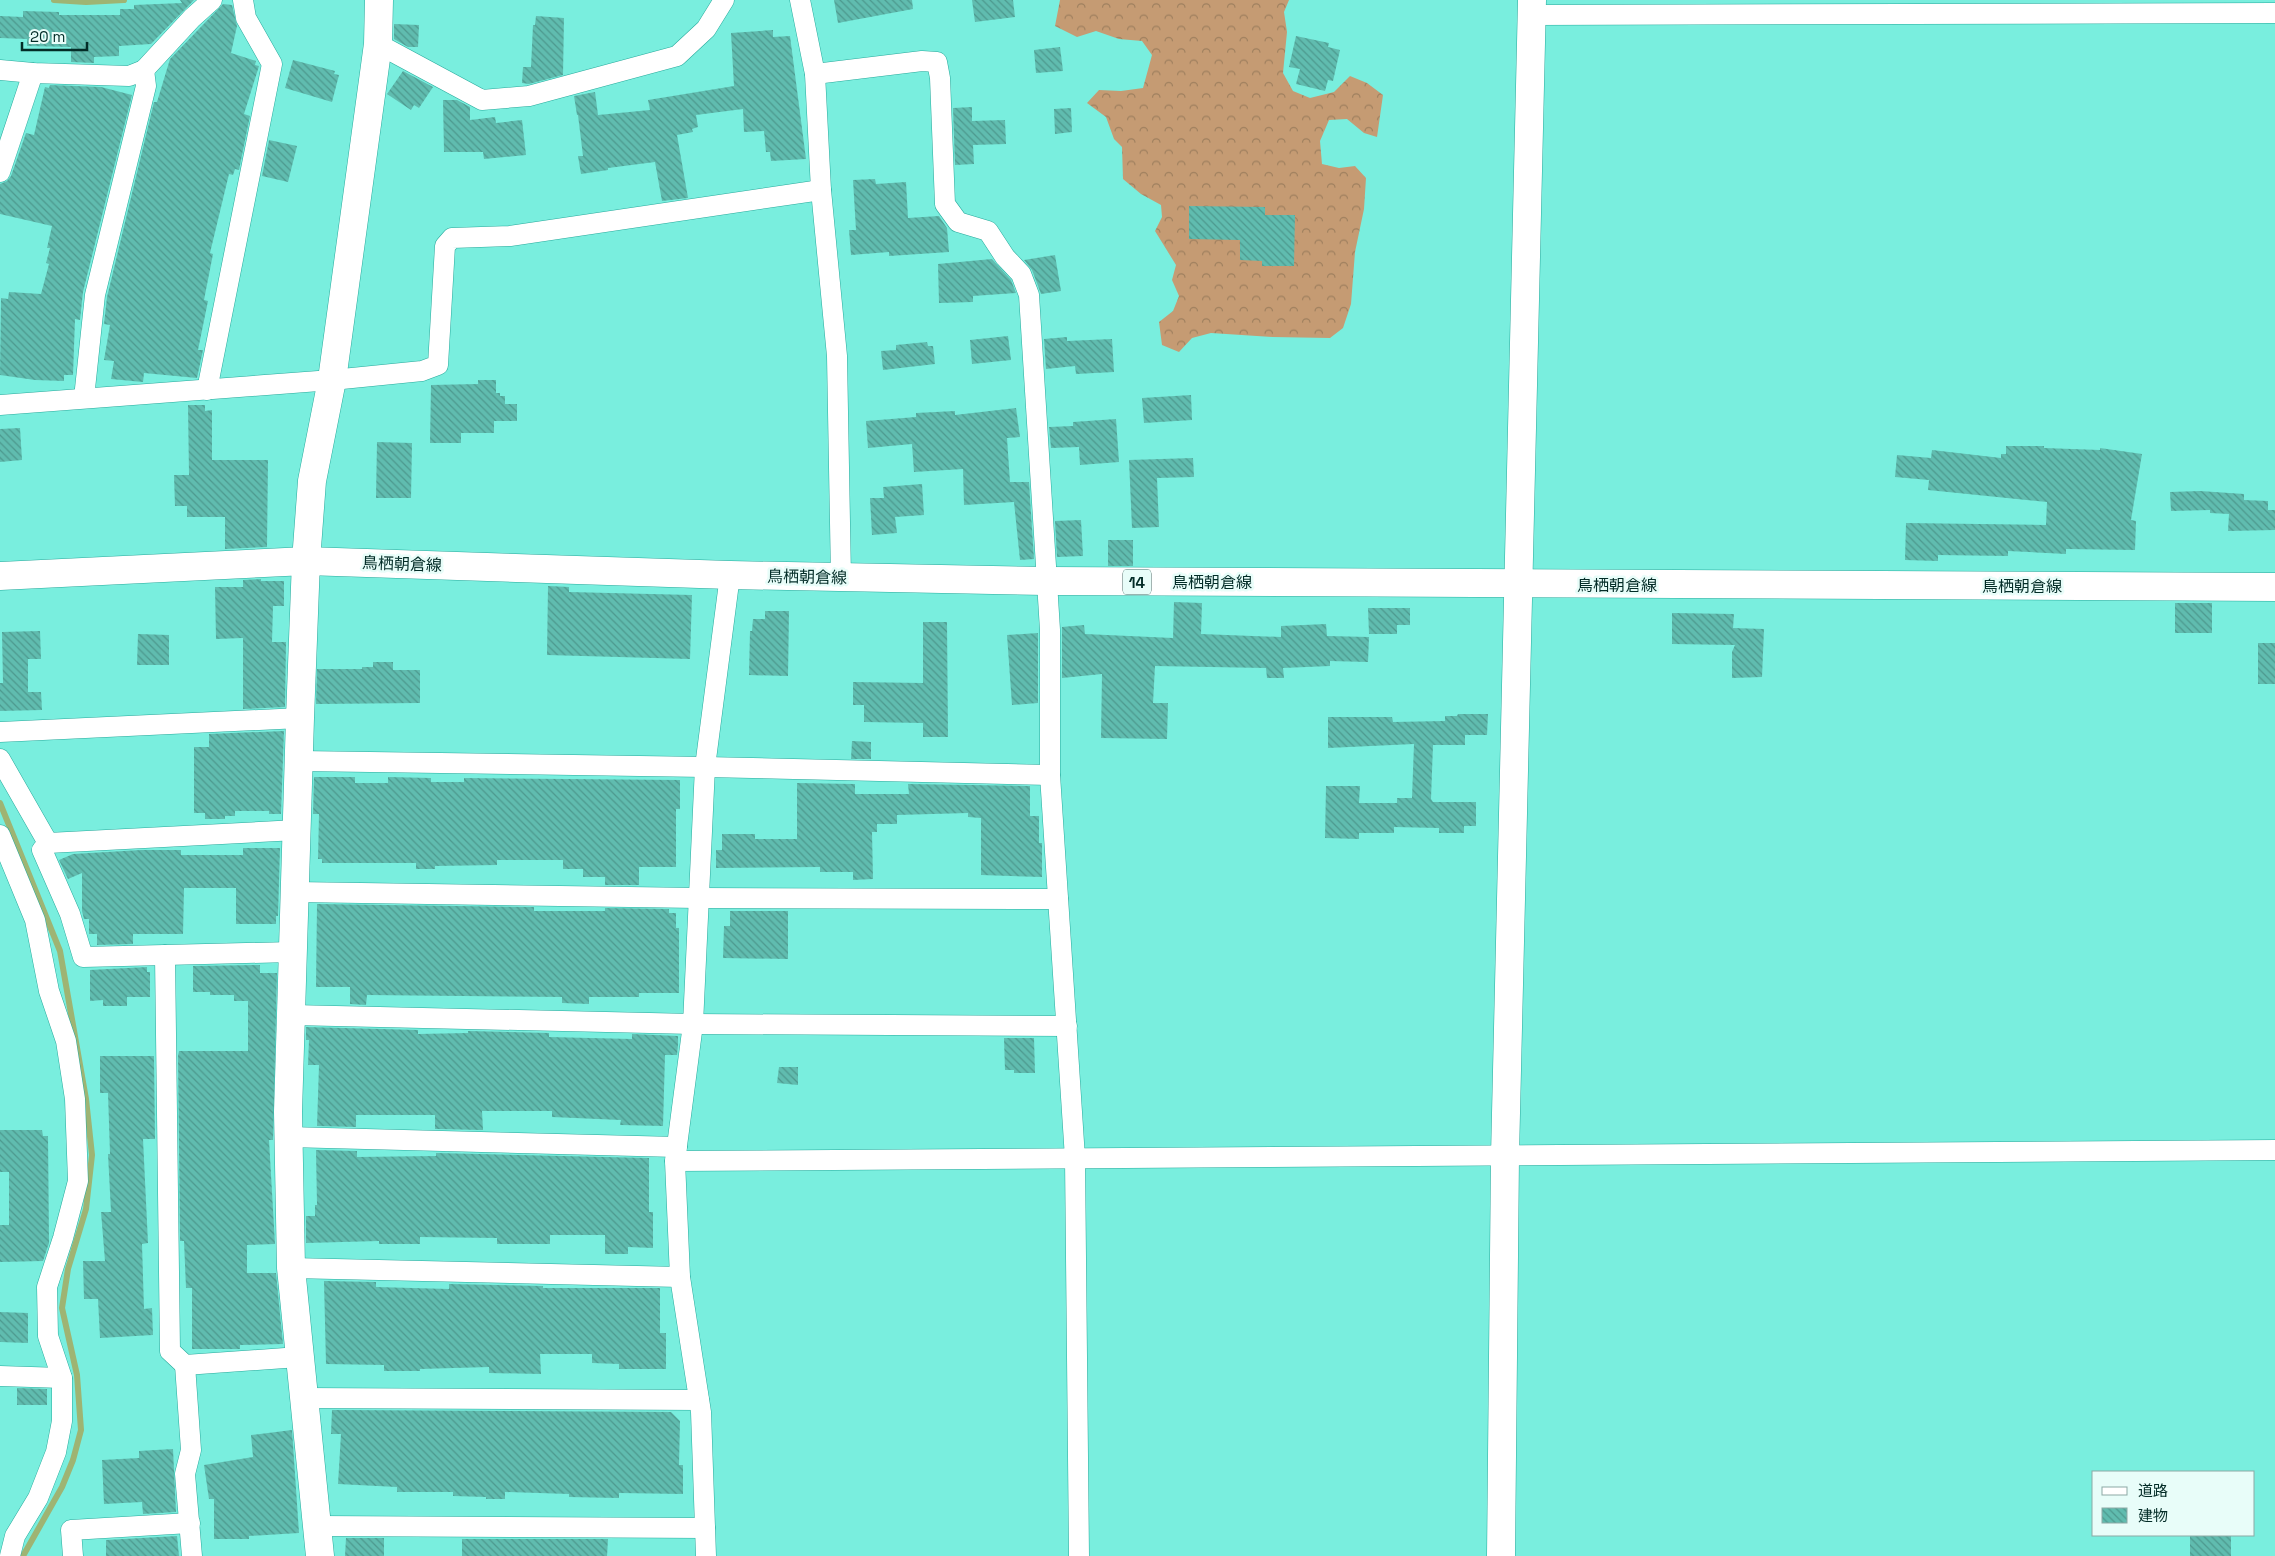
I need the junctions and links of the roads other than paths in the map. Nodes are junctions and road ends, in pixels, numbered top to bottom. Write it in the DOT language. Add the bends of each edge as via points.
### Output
graph roads {
  1 [pos="212,0"];
  2 [pos="242,0"];
  3 [pos="379,0"];
  4 [pos="724,0"];
  5 [pos="800,0"];
  6 [pos="1532,7"];
  7 [pos="2275,13"];
  8 [pos="378,44"];
  9 [pos="0,70"];
  10 [pos="144,70"];
  11 [pos="33,73"];
  12 [pos="815,74"];
  13 [pos="0,172"];
  14 [pos="821,190"];
  15 [pos="332,380"];
  16 [pos="207,390"];
  17 [pos="84,398"];
  18 [pos="0,405"];
  19 [pos="306,561"];
  20 [pos="730,575"];
  21 [pos="0,576"];
  22 [pos="841,578"];
  23 [pos="1046,581"];
  24 [pos="1518,584"];
  25 [pos="2275,587"];
  26 [pos="300,718"];
  27 [pos="0,732"];
  28 [pos="0,759"];
  29 [pos="300,761"];
  30 [pos="705,767"];
  31 [pos="1050,775"];
  32 [pos="297,830"];
  33 [pos="0,835"];
  34 [pos="48,843"];
  35 [pos="295,892"];
  36 [pos="698,898"];
  37 [pos="1058,899"];
  38 [pos="292,952"];
  39 [pos="165,955"];
  40 [pos="292,1015"];
  41 [pos="693,1024"];
  42 [pos="1067,1026"];
  43 [pos="288,1137"];
  44 [pos="2275,1150"];
  45 [pos="676,1154"];
  46 [pos="1505,1156"];
  47 [pos="1075,1158"];
  48 [pos="290,1268"];
  49 [pos="680,1277"];
  50 [pos="299,1357"];
  51 [pos="186,1365"];
  52 [pos="0,1376"];
  53 [pos="62,1378"];
  54 [pos="303,1398"];
  55 [pos="699,1400"];
  56 [pos="190,1523"];
  57 [pos="317,1526"];
  58 [pos="705,1528"];
  59 [pos="10,1556"];
  60 [pos="73,1556"];
  61 [pos="192,1556"];
  62 [pos="320,1556"];
  63 [pos="706,1556"];
  64 [pos="1079,1556"];
  65 [pos="1501,1556"];
  1 -- 10 [label="street"];
  2 -- 16 [label="street" via="246,18 272,64"];
  3 -- 8 [label="street"];
  4 -- 8 [label="street" via="706,29 676,56 528,96 482,100"];
  5 -- 12 [label="street"];
  6 -- 7 [label="street"];
  6 -- 24 [label="street"];
  8 -- 15 [label="street"];
  9 -- 11 [label="street"];
  10 -- 11 [label="street" via="129,76"];
  10 -- 17 [label="street" via="146,86 95,295"];
  11 -- 13 [label="street"];
  12 -- 14 [label="street"];
  12 -- 23 [label="street" via="937,62 945,204 958,222 988,231 1021,274 1030,294"];
  14 -- 15 [label="street" via="510,236 452,238 445,246 438,365 422,371"];
  14 -- 22 [label="street" via="837,356"];
  15 -- 16 [label="street"];
  15 -- 19 [label="street" via="312,481"];
  16 -- 17 [label="street"];
  17 -- 18 [label="street"];
  19 -- 20 [label="street, 鳥栖朝倉線 / 14"];
  19 -- 21 [label="street, 鳥栖朝倉線 / 14"];
  19 -- 26 [label="street"];
  20 -- 22 [label="street, 鳥栖朝倉線 / 14"];
  20 -- 30 [label="street"];
  22 -- 23 [label="street, 鳥栖朝倉線 / 14"];
  23 -- 24 [label="street, 鳥栖朝倉線 / 14"];
  23 -- 31 [label="street" via="1051,681"];
  24 -- 25 [label="street, 鳥栖朝倉線 / 14"];
  24 -- 46 [label="street"];
  26 -- 27 [label="street"];
  26 -- 29 [label="street"];
  28 -- 34 [label="street"];
  29 -- 30 [label="street"];
  29 -- 32 [label="street"];
  30 -- 31 [label="street"];
  30 -- 36 [label="street"];
  31 -- 37 [label="street"];
  32 -- 34 [label="street"];
  32 -- 35 [label="street"];
  33 -- 53 [label="street" via="34,920 49,991 66,1041 75,1099 78,1181 47,1286 48,1336"];
  34 -- 39 [label="street" via="42,850 70,914 82,957"];
  35 -- 36 [label="street"];
  35 -- 38 [label="street"];
  36 -- 37 [label="street"];
  36 -- 41 [label="street"];
  37 -- 42 [label="street"];
  38 -- 39 [label="street"];
  38 -- 40 [label="street"];
  39 -- 51 [label="street" via="170,1350"];
  40 -- 41 [label="street"];
  40 -- 43 [label="street"];
  41 -- 42 [label="street"];
  41 -- 45 [label="street"];
  42 -- 47 [label="street"];
  43 -- 45 [label="street"];
  43 -- 48 [label="street"];
  44 -- 46 [label="street"];
  45 -- 47 [label="street"];
  45 -- 49 [label="street"];
  46 -- 47 [label="street"];
  46 -- 65 [label="street"];
  47 -- 64 [label="street"];
  48 -- 49 [label="street"];
  48 -- 50 [label="street"];
  49 -- 55 [label="street"];
  50 -- 51 [label="street"];
  50 -- 54 [label="street"];
  51 -- 56 [label="street" via="191,1450 185,1474"];
  52 -- 53 [label="street"];
  53 -- 59 [label="street" via="62,1421 56,1452 38,1498 15,1536"];
  54 -- 55 [label="street"];
  54 -- 57 [label="street"];
  55 -- 58 [label="street"];
  56 -- 60 [label="street" via="71,1530"];
  56 -- 61 [label="street"];
  57 -- 58 [label="street"];
  57 -- 62 [label="street"];
  58 -- 63 [label="street"];
}
